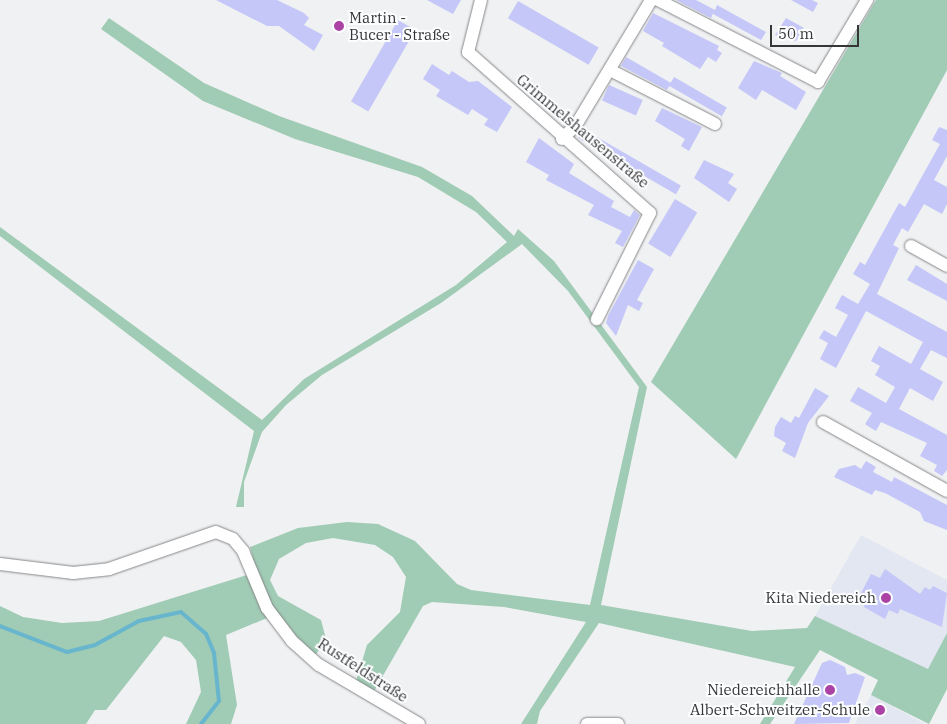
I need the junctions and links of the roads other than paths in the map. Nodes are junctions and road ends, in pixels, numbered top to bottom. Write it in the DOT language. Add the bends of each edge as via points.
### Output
graph roads {
  1 [pos="482,0"];
  2 [pos="651,0"];
  3 [pos="658,0"];
  4 [pos="867,0"];
  5 [pos="610,70"];
  6 [pos="715,124"];
  7 [pos="562,139"];
  8 [pos="911,246"];
  9 [pos="947,266"];
  10 [pos="597,319"];
  11 [pos="823,422"];
  12 [pos="947,490"];
  13 [pos="0,564"];
  14 [pos="419,724"];
  15 [pos="587,724"];
  16 [pos="618,724"];
  1 -- 7 [label="street, Grimmelshausenstraße" via="468,52"];
  2 -- 5 [label="street"];
  3 -- 4 [label="street" via="818,82"];
  5 -- 6 [label="street"];
  5 -- 7 [label="street" via="576,126"];
  7 -- 10 [label="street, Grimmelshausenstraße" via="650,213"];
  8 -- 9 [label="street"];
  11 -- 12 [label="street"];
  13 -- 14 [label="street, Rustfeldstraße" via="73,573 109,570 216,532 233,539 243,551 267,608 292,641 319,665"];
  15 -- 16 [label="street"];
}
